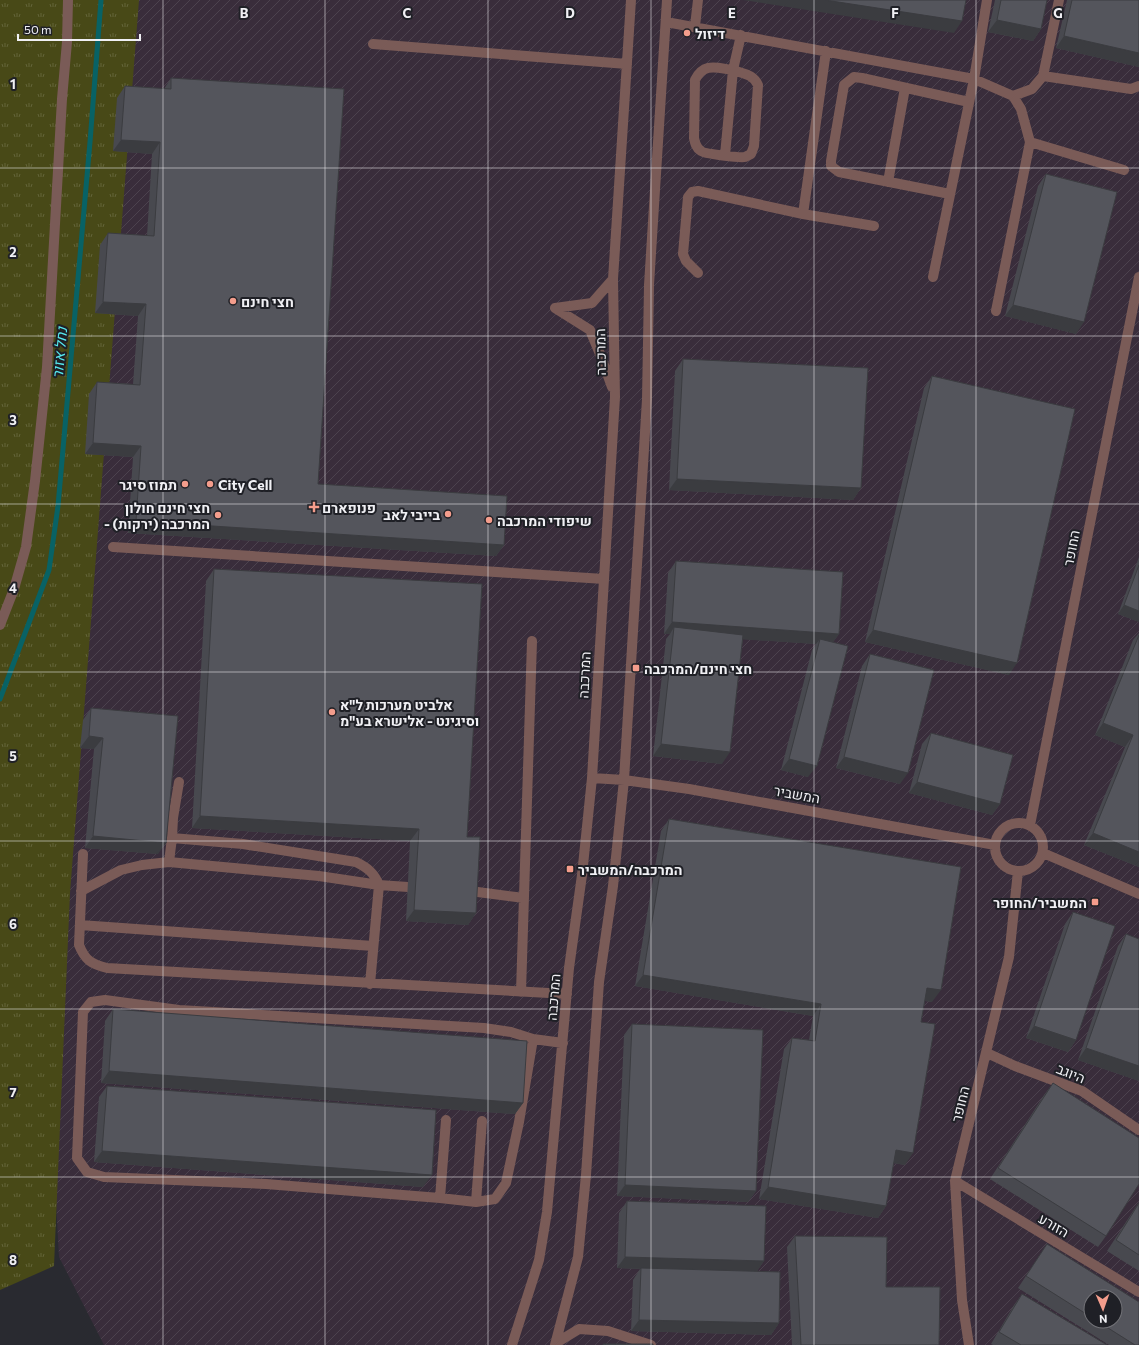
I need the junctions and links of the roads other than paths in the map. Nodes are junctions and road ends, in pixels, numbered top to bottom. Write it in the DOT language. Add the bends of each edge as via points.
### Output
graph roads {
  1 [pos="68,0"];
  2 [pos="631,0"];
  3 [pos="667,0"];
  4 [pos="698,0"];
  5 [pos="987,0"];
  6 [pos="1059,0"];
  7 [pos="666,22"];
  8 [pos="695,26"];
  9 [pos="741,35"];
  10 [pos="372,44"];
  11 [pos="826,51"];
  12 [pos="627,64"];
  13 [pos="733,70"];
  14 [pos="1043,76"];
  15 [pos="974,79"];
  16 [pos="1139,86"];
  17 [pos="905,88"];
  18 [pos="1014,96"];
  19 [pos="969,102"];
  20 [pos="1030,142"];
  21 [pos="725,155"];
  22 [pos="1124,170"];
  23 [pos="888,182"];
  24 [pos="950,194"];
  25 [pos="804,214"];
  26 [pos="874,226"];
  27 [pos="698,273"];
  28 [pos="933,277"];
  29 [pos="1139,277"];
  30 [pos="613,279"];
  31 [pos="996,311"];
  32 [pos="615,397"];
  33 [pos="113,547"];
  34 [pos="604,579"];
  35 [pos="0,625"];
  36 [pos="532,641"];
  37 [pos="592,778"];
  38 [pos="624,780"];
  39 [pos="179,782"];
  40 [pos="1030,825"];
  41 [pos="172,838"];
  42 [pos="995,844"];
  43 [pos="1043,853"];
  44 [pos="83,854"];
  45 [pos="170,862"];
  46 [pos="1018,871"];
  47 [pos="379,885"];
  48 [pos="408,887"];
  49 [pos="81,891"];
  50 [pos="470,891"];
  51 [pos="1139,894"];
  52 [pos="524,898"];
  53 [pos="80,925"];
  54 [pos="373,946"];
  55 [pos="370,984"];
  56 [pos="521,992"];
  57 [pos="567,994"];
  58 [pos="533,1039"];
  59 [pos="563,1043"];
  60 [pos="987,1054"];
  61 [pos="446,1120"];
  62 [pos="482,1121"];
  63 [pos="1139,1130"];
  64 [pos="955,1181"];
  65 [pos="440,1198"];
  66 [pos="476,1202"];
  67 [pos="1139,1292"];
  68 [pos="555,1344"];
  69 [pos="512,1345"];
  70 [pos="651,1345"];
  71 [pos="969,1345"];
  1 -- 35 [label="street" via="47,367 26,547"];
  2 -- 12 [label="street, המרכבה"];
  3 -- 7 [label="street"];
  4 -- 8 [label="street"];
  5 -- 15 [label="street"];
  6 -- 14 [label="street"];
  7 -- 8 [label="street"];
  7 -- 38 [label="street" via="649,286 647,399"];
  8 -- 9 [label="street"];
  9 -- 11 [label="street"];
  9 -- 13 [label="street"];
  10 -- 12 [label="street"];
  11 -- 15 [label="street"];
  11 -- 25 [label="street"];
  12 -- 30 [label="street, המרכבה"];
  13 -- 21 [label="street"];
  13 -- 21 [label="street" via="751,76 756,79 758,85 754,146 750,154 744,157"];
  13 -- 21 [label="street" via="710,67 698,72 695,80 696,145 704,153"];
  14 -- 16 [label="street" via="1131,89"];
  14 -- 18 [label="street" via="1032,89"];
  15 -- 18 [label="street"];
  15 -- 19 [label="street"];
  17 -- 19 [label="street"];
  17 -- 23 [label="street"];
  17 -- 23 [label="street" via="854,77 844,85 831,166 839,172"];
  18 -- 20 [label="street" via="1022,109"];
  19 -- 24 [label="street"];
  20 -- 22 [label="street"];
  20 -- 31 [label="street"];
  23 -- 24 [label="street"];
  24 -- 28 [label="street"];
  25 -- 26 [label="street"];
  25 -- 27 [label="street" via="698,191 692,192 688,198 683,254"];
  29 -- 40 [label="street, החופר"];
  30 -- 32 [label="street, המרכבה"];
  30 -- 32 [label="street" via="592,303 555,308 590,330"];
  32 -- 34 [label="street, המרכבה"];
  33 -- 34 [label="street"];
  34 -- 37 [label="street, המרכבה"];
  36 -- 52 [label="street"];
  37 -- 38 [label="street, המשביר"];
  37 -- 57 [label="street, המרכבה"];
  38 -- 42 [label="street, המשביר" via="689,789"];
  38 -- 68 [label="street" via="613,886 599,982 578,1257"];
  39 -- 41 [label="street"];
  40 -- 42 [label="street" via="1022,822 1007,826 1001,831"];
  40 -- 43 [label="street" via="1042,836"];
  41 -- 45 [label="street"];
  41 -- 47 [label="street" via="243,844 356,862 376,876"];
  42 -- 46 [label="street" via="998,859 1010,869"];
  43 -- 46 [label="street" via="1034,866"];
  43 -- 51 [label="street"];
  44 -- 49 [label="street"];
  45 -- 47 [label="street" via="335,878"];
  45 -- 49 [label="street" via="121,870"];
  46 -- 60 [label="street, החופר" via="1009,957"];
  47 -- 48 [label="street"];
  47 -- 54 [label="street"];
  49 -- 53 [label="street"];
  50 -- 52 [label="street"];
  52 -- 56 [label="street"];
  53 -- 54 [label="street"];
  53 -- 55 [label="street" via="79,945 83,956 106,968"];
  54 -- 55 [label="street"];
  55 -- 56 [label="street"];
  56 -- 57 [label="street"];
  57 -- 59 [label="street, המרכבה"];
  58 -- 59 [label="street"];
  58 -- 65 [label="street" via="484,1028 179,1010 105,1000 91,1002 83,1012 77,1158 87,1172 104,1177 266,1184"];
  58 -- 66 [label="street" via="506,1183 495,1199"];
  59 -- 69 [label="street, המרכבה" via="547,1212 539,1260"];
  60 -- 63 [label="street, היוגב" via="1082,1091"];
  60 -- 64 [label="street, החופר"];
  61 -- 65 [label="street"];
  62 -- 66 [label="street"];
  64 -- 67 [label="street, הזורע"];
  64 -- 71 [label="street, החופר" via="962,1300"];
  65 -- 66 [label="street"];
  68 -- 70 [label="street" via="579,1329 608,1331"];
}
